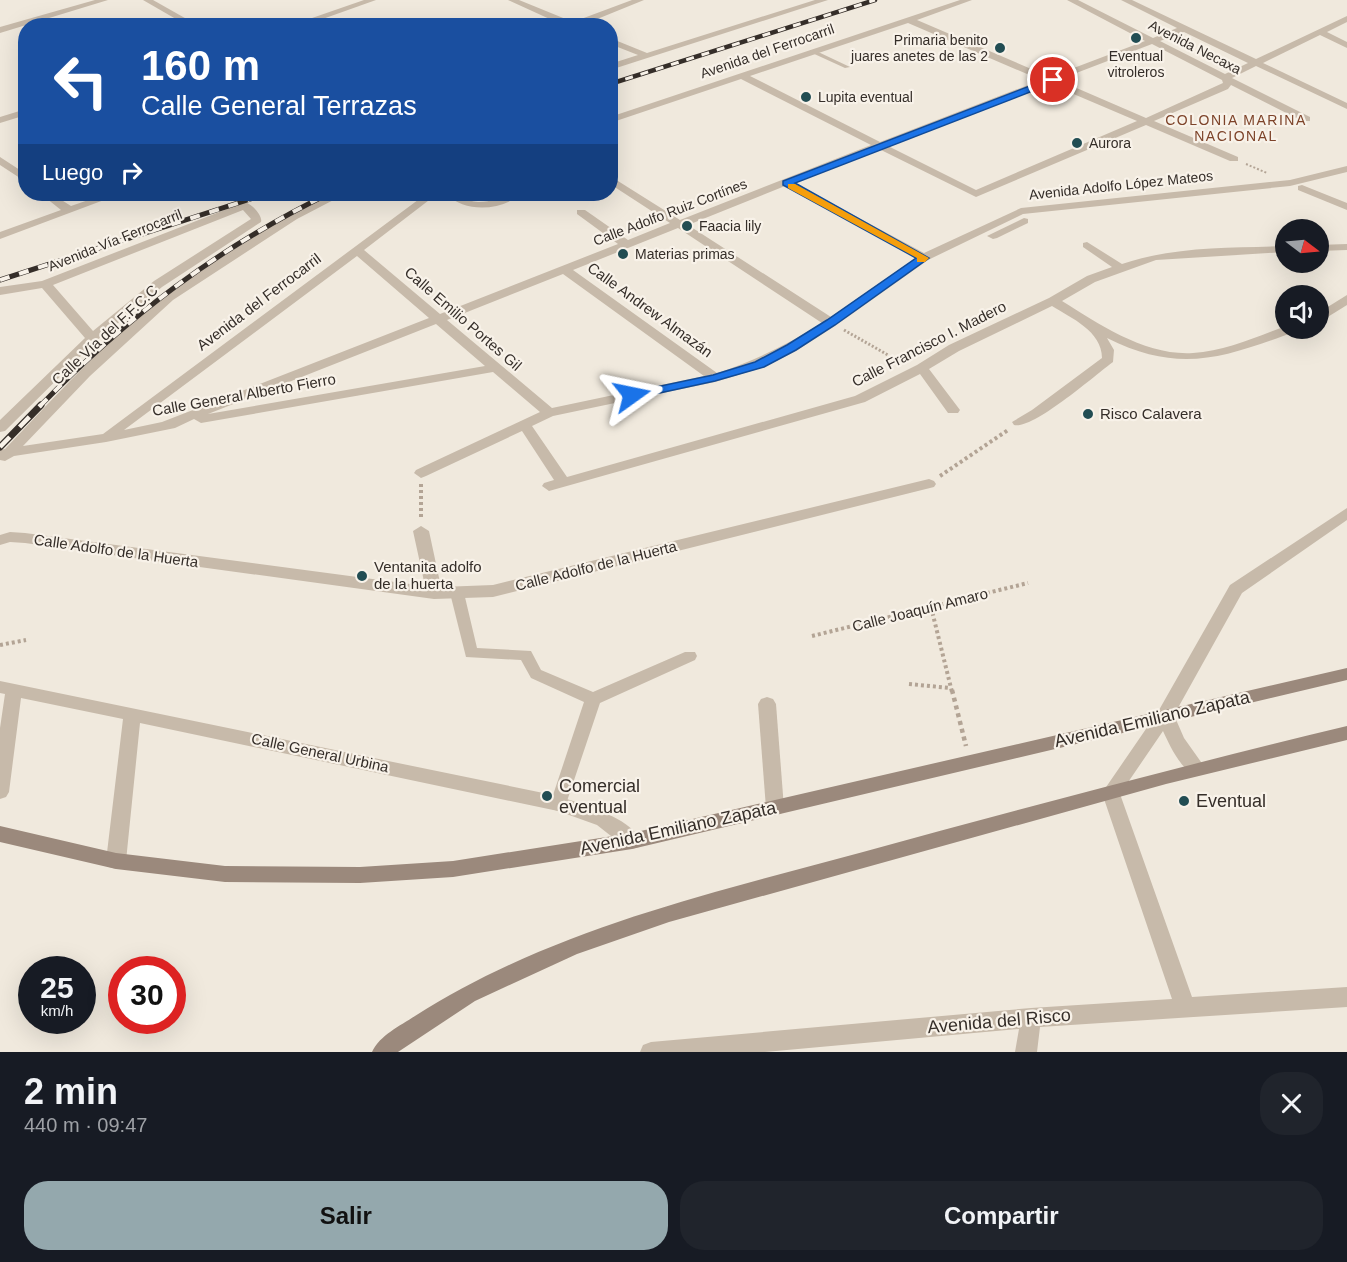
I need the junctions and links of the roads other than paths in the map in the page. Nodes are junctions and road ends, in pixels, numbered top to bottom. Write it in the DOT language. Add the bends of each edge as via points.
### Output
graph roads {
  1 [pos="104,0"];
  2 [pos="147,0"];
  3 [pos="372,0"];
  4 [pos="512,0"];
  5 [pos="640,0"];
  6 [pos="824,0"];
  7 [pos="969,0"];
  8 [pos="1071,0"];
  9 [pos="1125,0"];
  10 [pos="42,18"];
  11 [pos="180,18"];
  12 [pos="317,18"];
  13 [pos="555,18"];
  14 [pos="591,18"];
  15 [pos="1347,19"];
  16 [pos="909,20"];
  17 [pos="18,25"];
  18 [pos="1184,29"];
  19 [pos="0,30"];
  20 [pos="1320,32"];
  21 [pos="1152,40"];
  22 [pos="618,43"];
  23 [pos="1347,45"];
  24 [pos="812,51"];
  25 [pos="647,56"];
  26 [pos="1255,62"];
  27 [pos="618,65"];
  28 [pos="847,67"];
  29 [pos="742,76"];
  30 [pos="1226,77"];
  31 [pos="1053,80"];
  32 [pos="1346,106"];
  33 [pos="18,114"];
  34 [pos="618,117"];
  35 [pos="0,120"];
  36 [pos="1147,120"];
  37 [pos="1306,120"];
  38 [pos="880,146"];
  39 [pos="1234,159"];
  40 [pos="0,160"];
  41 [pos="1347,169"];
  42 [pos="18,173"];
  43 [pos="1347,176"];
  44 [pos="787,183"];
  45 [pos="618,184"];
  46 [pos="1302,188"];
  47 [pos="56,201"];
  48 [pos="95,201"];
  49 [pos="326,201"];
  50 [pos="422,201"];
  51 [pos="462,201"];
  52 [pos="494,201"];
  53 [pos="1347,207"];
  54 [pos="69,210"];
  55 [pos="581,212"];
  56 [pos="257,220"];
  57 [pos="680,224"];
  58 [pos="0,236"];
  59 [pos="993,236"];
  60 [pos="627,245"];
  61 [pos="1087,245"];
  62 [pos="1347,247"];
  63 [pos="1329,248"];
  64 [pos="356,249"];
  65 [pos="1275,250"];
  66 [pos="924,258"];
  67 [pos="1121,268"];
  68 [pos="566,270"];
  69 [pos="45,284"];
  70 [pos="0,291"];
  71 [pos="1347,299"];
  72 [pos="1053,301"];
  73 [pos="1329,311"];
  74 [pos="440,319"];
  75 [pos="831,323"];
  76 [pos="1089,324"];
  77 [pos="1275,334"];
  78 [pos="92,338"];
  79 [pos="494,368"];
  80 [pos="922,368"];
  81 [pos="715,378"];
  82 [pos="953,410"];
  83 [pos="549,413"];
  84 [pos="1018,422"];
  85 [pos="524,424"];
  86 [pos="167,425"];
  87 [pos="0,428"];
  88 [pos="106,438"];
  89 [pos="2,457"];
  90 [pos="421,472"];
  91 [pos="929,484"];
  92 [pos="1347,513"];
  93 [pos="421,531"];
  94 [pos="0,540"];
  95 [pos="434,593"];
  96 [pos="457,593"];
  97 [pos="690,656"];
  98 [pos="1347,674"];
  99 [pos="7,688"];
  100 [pos="593,699"];
  101 [pos="766,704"];
  102 [pos="132,714"];
  103 [pos="1165,715"];
  104 [pos="1347,733"];
  105 [pos="1197,769"];
  106 [pos="0,792"];
  107 [pos="1111,793"];
  108 [pos="558,804"];
  109 [pos="774,808"];
  110 [pos="0,834"];
  111 [pos="632,841"];
  112 [pos="116,861"];
  113 [pos="1347,996"];
  114 [pos="1185,1006"];
  115 [pos="1031,1018"];
  116 [pos="383,1052"];
  117 [pos="651,1052"];
  118 [pos="1026,1052"];
  1 -- 10 [label="street"];
  2 -- 11 [label="street"];
  3 -- 12 [label="street"];
  4 -- 13 [label="street"];
  5 -- 14 [label="street"];
  6 -- 25 [label="street, Avenida del Ferrocarril"];
  7 -- 16 [label="street, Avenida del Ferrocarril"];
  8 -- 21 [label="street, Avenida Necaxa"];
  9 -- 18 [label="street, Avenida Necaxa"];
  15 -- 20 [label="street"];
  16 -- 24 [label="street, Avenida del Ferrocarril"];
  16 -- 31 [label="street"];
  17 -- 19 [label="street"];
  18 -- 21 [label="street, Calle Adolfo Ruiz Cortínes"];
  18 -- 26 [label="street, Avenida Necaxa"];
  20 -- 23 [label="street"];
  20 -- 26 [label="street"];
  21 -- 30 [label="street, Avenida Necaxa"];
  21 -- 31 [label="street, Calle Adolfo Ruiz Cortínes"];
  22 -- 25 [label="street"];
  24 -- 28 [label="lane"];
  24 -- 29 [label="street, Avenida del Ferrocarril"];
  25 -- 27 [label="street, Avenida del Ferrocarril"];
  26 -- 30 [label="street"];
  26 -- 32 [label="street, Avenida Necaxa"];
  29 -- 34 [label="street, Avenida del Ferrocarril"];
  29 -- 38 [label="street"];
  30 -- 36 [label="street" via="1225,87"];
  30 -- 37 [label="street, Avenida Necaxa"];
  31 -- 36 [label="street"];
  31 -- 38 [label="street, Calle Adolfo Ruiz Cortínes"];
  33 -- 35 [label="street"];
  36 -- 38 [label="street" via="976,194"];
  36 -- 39 [label="street"];
  38 -- 44 [label="street, Calle Adolfo Ruiz Cortínes"];
  40 -- 42 [label="street"];
  41 -- 66 [label="street, Avenida Adolfo López Mateos" via="1290,183 1020,211"];
  43 -- 46 [label="street"];
  44 -- 57 [label="street, Calle Adolfo Ruiz Cortínes"];
  44 -- 66 [label="street"];
  45 -- 57 [label="street"];
  46 -- 53 [label="street"];
  46 -- 59 [label="street" via="1031,218"];
  47 -- 54 [label="street"];
  48 -- 54 [label="street"];
  49 -- 89 [label="street, Calle Vía del F.F.C.C" via="293,217 169,297"];
  50 -- 64 [label="street, Avenida del Ferrocarril"];
  51 -- 52 [label="street" via="478,206"];
  54 -- 58 [label="street"];
  55 -- 60 [label="street"];
  56 -- 69 [label="street, Avenida Vía Ferrocarril" via="245,205"];
  56 -- 78 [label="street, Calle Vía del F.F.C.C" via="158,284"];
  57 -- 60 [label="street, Calle Adolfo Ruiz Cortínes"];
  57 -- 75 [label="street"];
  60 -- 68 [label="street, Calle Adolfo Ruiz Cortínes"];
  61 -- 67 [label="street"];
  62 -- 63 [label="street"];
  64 -- 74 [label="street, Calle Emilio Portes Gil"];
  64 -- 88 [label="street, Avenida del Ferrocarril"];
  65 -- 67 [label="street, Calle Francisco I. Madero" via="1178,254"];
  66 -- 75 [label="street, Avenida Adolfo López Mateos"];
  67 -- 72 [label="street, Calle Francisco I. Madero" via="1091,279"];
  68 -- 74 [label="street, Calle Adolfo Ruiz Cortínes"];
  68 -- 81 [label="street, Calle Andrew Almazán"];
  69 -- 70 [label="street"];
  69 -- 78 [label="street"];
  71 -- 73 [label="street"];
  72 -- 76 [label="street"];
  72 -- 80 [label="street, Calle Francisco I. Madero" via="954,348"];
  74 -- 79 [label="street, Calle Emilio Portes Gil"];
  74 -- 86 [label="street, Calle Adolfo Ruiz Cortínes"];
  75 -- 81 [label="street, Avenida Adolfo López Mateos" via="759,364"];
  76 -- 77 [label="street" via="1143,348 1190,357"];
  76 -- 84 [label="street" via="1107,346 1108,359 1037,413"];
  78 -- 87 [label="street, Calle Vía del F.F.C.C"];
  79 -- 83 [label="street, Calle Emilio Portes Gil"];
  79 -- 86 [label="street, Calle General Alberto Fierro"];
  80 -- 82 [label="street"];
  80 -- 85 [label="street, Calle Francisco I. Madero" via="861,399 556,484"];
  81 -- 83 [label="street, Avenida Adolfo López Mateos"];
  83 -- 85 [label="street, Avenida Adolfo López Mateos"];
  85 -- 90 [label="street, Avenida Adolfo López Mateos"];
  86 -- 88 [label="street, Calle General Alberto Fierro"];
  88 -- 89 [label="street, Calle General Alberto Fierro"];
  91 -- 96 [label="street, Calle Adolfo de la Huerta" via="493,591"];
  92 -- 103 [label="street" via="1236,589"];
  93 -- 95 [label="street"];
  94 -- 95 [label="street, Calle Adolfo de la Huerta" via="25,538"];
  95 -- 96 [label="street, Calle Adolfo de la Huerta"];
  96 -- 100 [label="street" via="471,653 526,655 536,674"];
  97 -- 100 [label="street"];
  98 -- 103 [label="main road, Avenida Emiliano Zapata"];
  99 -- 102 [label="street, Calle General Urbina"];
  99 -- 106 [label="street"];
  100 -- 108 [label="street"];
  101 -- 109 [label="street"];
  102 -- 108 [label="street, Calle General Urbina"];
  102 -- 112 [label="street"];
  103 -- 105 [label="street" via="1176,742"];
  103 -- 107 [label="street"];
  103 -- 109 [label="main road, Avenida Emiliano Zapata"];
  104 -- 105 [label="main road"];
  105 -- 107 [label="main road"];
  107 -- 114 [label="street"];
  107 -- 116 [label="main road" via="669,913 571,947 468,994"];
  108 -- 111 [label="street, Calle General Urbina" via="604,820"];
  109 -- 111 [label="main road, Avenida Emiliano Zapata"];
  110 -- 112 [label="main road, Avenida Emiliano Zapata"];
  111 -- 112 [label="main road, Avenida Emiliano Zapata" via="453,869 360,875 225,874"];
  113 -- 114 [label="street, Avenida del Risco"];
  114 -- 115 [label="street, Avenida del Risco"];
  115 -- 117 [label="street, Avenida del Risco"];
  115 -- 118 [label="street"];
}
